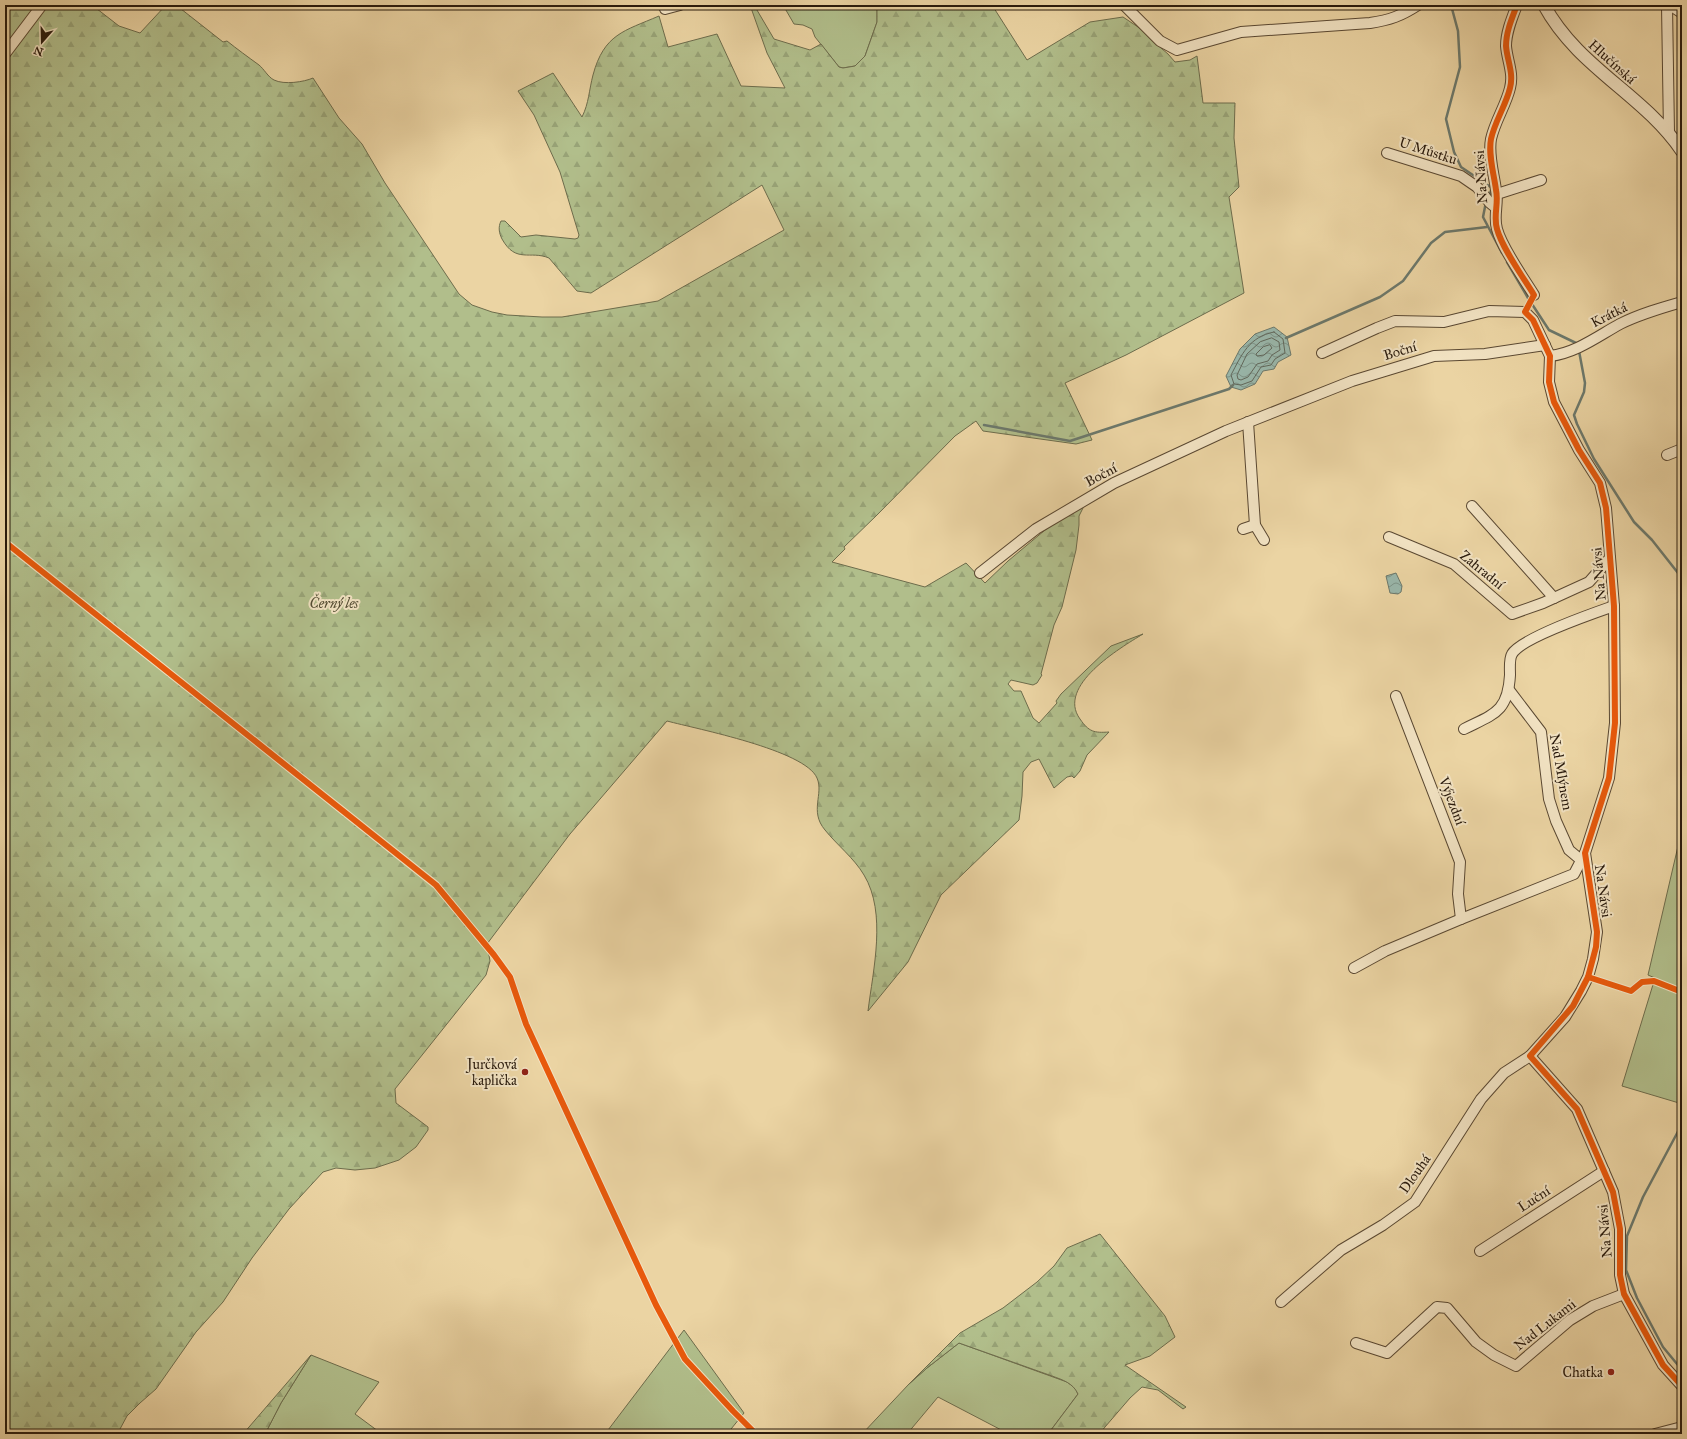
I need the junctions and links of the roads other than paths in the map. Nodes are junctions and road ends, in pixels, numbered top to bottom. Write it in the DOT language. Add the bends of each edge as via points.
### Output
graph roads {
  1 [pos="42,5"];
  2 [pos="680,5"];
  3 [pos="1124,5"];
  4 [pos="1418,5"];
  5 [pos="1517,5"];
  6 [pos="1544,5"];
  7 [pos="1667,5"];
  8 [pos="1670,5"];
  9 [pos="665,9"];
  10 [pos="1682,13"];
  11 [pos="5,54"];
  12 [pos="1669,133"];
  13 [pos="1682,151"];
  14 [pos="1387,153"];
  15 [pos="1540,180"];
  16 [pos="1497,194"];
  17 [pos="1490,203"];
  18 [pos="1534,295"];
  19 [pos="1682,302"];
  20 [pos="1545,345"];
  21 [pos="1322,354"];
  22 [pos="1550,356"];
  23 [pos="1248,422"];
  24 [pos="1682,449"];
  25 [pos="1667,454"];
  26 [pos="1472,506"];
  27 [pos="1255,525"];
  28 [pos="1243,529"];
  29 [pos="1389,537"];
  30 [pos="1264,540"];
  31 [pos="1610,558"];
  32 [pos="980,573"];
  33 [pos="1554,598"];
  34 [pos="1614,606"];
  35 [pos="1509,690"];
  36 [pos="1396,696"];
  37 [pos="1464,729"];
  38 [pos="1583,857"];
  39 [pos="1461,919"];
  40 [pos="1354,968"];
  41 [pos="1530,1056"];
  42 [pos="1604,1171"];
  43 [pos="1480,1251"];
  44 [pos="1624,1294"];
  45 [pos="1281,1302"];
  46 [pos="1356,1343"];
  47 [pos="1682,1386"];
  48 [pos="1682,1427"];
  49 [pos="1656,1434"];
  1 -- 11 [label="street"];
  2 -- 9 [label="street"];
  3 -- 4 [label="street" via="1160,41 1177,50 1241,32 1389,20"];
  5 -- 16 [label="street, Na Návsi" via="1506,45 1512,72 1510,88 1491,139 1490,152"];
  6 -- 12 [label="street, Hlučínská" via="1576,50"];
  7 -- 12 [label="street"];
  8 -- 10 [label="street"];
  12 -- 13 [label="street, Hlučínská"];
  14 -- 17 [label="street, U Můstku" via="1461,176 1477,187"];
  15 -- 16 [label="street, Na Návsi"];
  16 -- 17 [label="street, Na Návsi"];
  17 -- 18 [label="street, Na Návsi" via="1504,244"];
  19 -- 22 [label="street, Krátká" via="1622,323 1564,354"];
  20 -- 21 [label="street, Na Návsi" via="1533,320 1525,312 1490,311 1444,322 1395,321"];
  20 -- 22 [label="street, Na Návsi"];
  20 -- 23 [label="street, Boční" via="1485,354 1434,356 1352,380"];
  22 -- 31 [label="street, Na Návsi" via="1549,382 1554,402 1600,483 1606,508"];
  23 -- 27 [label="street"];
  23 -- 32 [label="street, Boční" via="1114,483 1036,529"];
  24 -- 25 [label="street"];
  26 -- 33 [label="street"];
  27 -- 28 [label="street"];
  27 -- 30 [label="street"];
  29 -- 33 [label="street, Zahradní" via="1454,564 1512,614"];
  31 -- 33 [label="street, Zahradní" via="1589,582"];
  31 -- 34 [label="street, Na Návsi"];
  34 -- 35 [label="street" via="1517,647 1511,655"];
  34 -- 38 [label="street, Na Návsi" via="1615,723 1609,778"];
  35 -- 37 [label="street" via="1504,704 1498,711"];
  35 -- 38 [label="street, Nad Mlýnem" via="1541,732 1549,799 1556,821 1569,850"];
  36 -- 39 [label="street, Výjezdní" via="1460,862 1458,894"];
  38 -- 39 [label="street" via="1574,874"];
  38 -- 41 [label="street, Na Návsi" via="1597,932 1593,959 1588,976 1573,1006"];
  39 -- 40 [label="street" via="1385,951"];
  41 -- 42 [label="street, Na Návsi" via="1577,1109"];
  41 -- 45 [label="street, Dlouhá" via="1504,1073 1481,1099 1415,1202 1341,1250"];
  42 -- 43 [label="street, Luční"];
  42 -- 44 [label="street, Na Návsi" via="1613,1192 1620,1229 1620,1275"];
  44 -- 46 [label="street, Nad Lukami" via="1593,1306 1570,1320 1516,1366 1494,1356 1476,1342 1447,1308 1437,1307 1387,1353"];
  44 -- 47 [label="street, Na Návsi" via="1663,1365"];
  48 -- 49 [label="street"];
}
